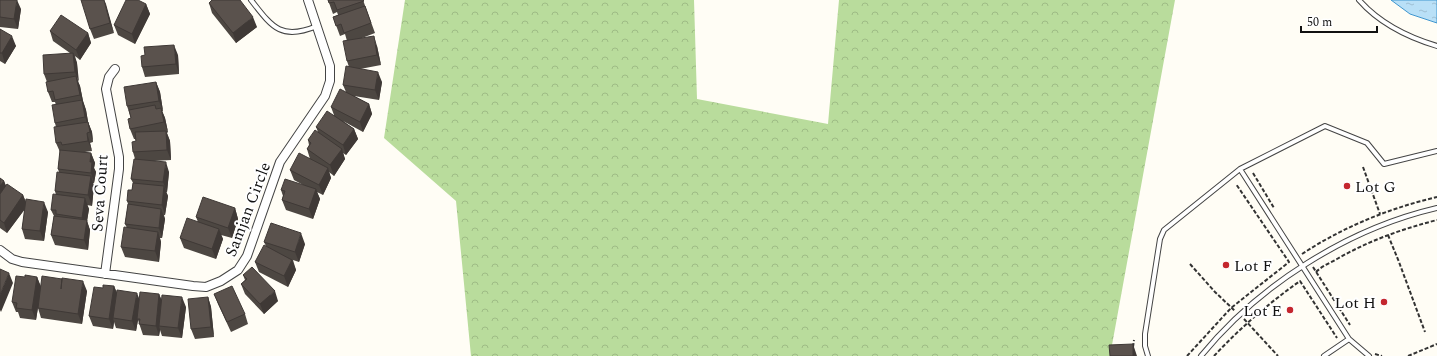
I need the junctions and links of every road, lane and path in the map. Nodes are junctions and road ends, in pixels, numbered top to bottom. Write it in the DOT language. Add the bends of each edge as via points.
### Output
graph roads {
  1 [pos="251,0"];
  2 [pos="308,0"];
  3 [pos="1359,0"];
  4 [pos="316,26"];
  5 [pos="1437,46"];
  6 [pos="115,69"];
  7 [pos="1437,151"];
  8 [pos="1363,167"];
  9 [pos="1240,169"];
  10 [pos="1236,184"];
  11 [pos="1437,197"];
  12 [pos="1437,208"];
  13 [pos="1380,214"];
  14 [pos="1437,220"];
  15 [pos="1388,235"];
  16 [pos="0,250"];
  17 [pos="1298,257"];
  18 [pos="1289,262"];
  19 [pos="1190,264"];
  20 [pos="1303,265"];
  21 [pos="1316,272"];
  22 [pos="105,274"];
  23 [pos="1231,308"];
  24 [pos="1239,315"];
  25 [pos="1248,322"];
  26 [pos="1424,332"];
  27 [pos="1337,338"];
  28 [pos="1349,339"];
  29 [pos="1134,340"];
  30 [pos="1437,344"];
  31 [pos="1134,353"];
  32 [pos="1148,356"];
  33 [pos="1187,356"];
  34 [pos="1200,356"];
  35 [pos="1214,356"];
  36 [pos="1278,356"];
  37 [pos="1324,356"];
  38 [pos="1369,356"];
  39 [pos="1408,356"];
  1 -- 4 [label="lane" via="278,30 289,33"];
  2 -- 4 [label="street, Samjan Circle"];
  3 -- 5 [label="lane" via="1365,8 1390,27 1415,40"];
  4 -- 22 [label="street, Samjan Circle" via="330,66 330,81 325,96 280,162 247,256 238,270 221,281 206,286"];
  6 -- 22 [label="street, Seva Court" via="109,77 106,89 119,169"];
  7 -- 9 [label="lane" via="1384,164 1367,143 1325,126"];
  8 -- 13 [label="path"];
  9 -- 17 [label="lane"];
  9 -- 32 [label="lane" via="1164,230 1160,238 1145,334"];
  10 -- 18 [label="path"];
  11 -- 13 [label="path"];
  12 -- 20 [label="lane" via="1376,228"];
  13 -- 17 [label="path" via="1325,240"];
  14 -- 15 [label="path"];
  15 -- 21 [label="path" via="1344,254"];
  15 -- 26 [label="path"];
  16 -- 22 [label="street, Samjan Circle" via="12,259 22,262"];
  17 -- 18 [label="path"];
  17 -- 20 [label="lane"];
  18 -- 23 [label="path"];
  19 -- 23 [label="path"];
  20 -- 24 [label="lane"];
  20 -- 28 [label="lane"];
  23 -- 24 [label="path"];
  23 -- 33 [label="path"];
  24 -- 25 [label="path"];
  24 -- 34 [label="lane"];
  25 -- 27 [label="path" via="1300,281"];
  25 -- 35 [label="path"];
  25 -- 36 [label="path"];
  28 -- 37 [label="lane"];
  28 -- 38 [label="lane"];
  29 -- 31 [label="path"];
  30 -- 39 [label="path"];
}
